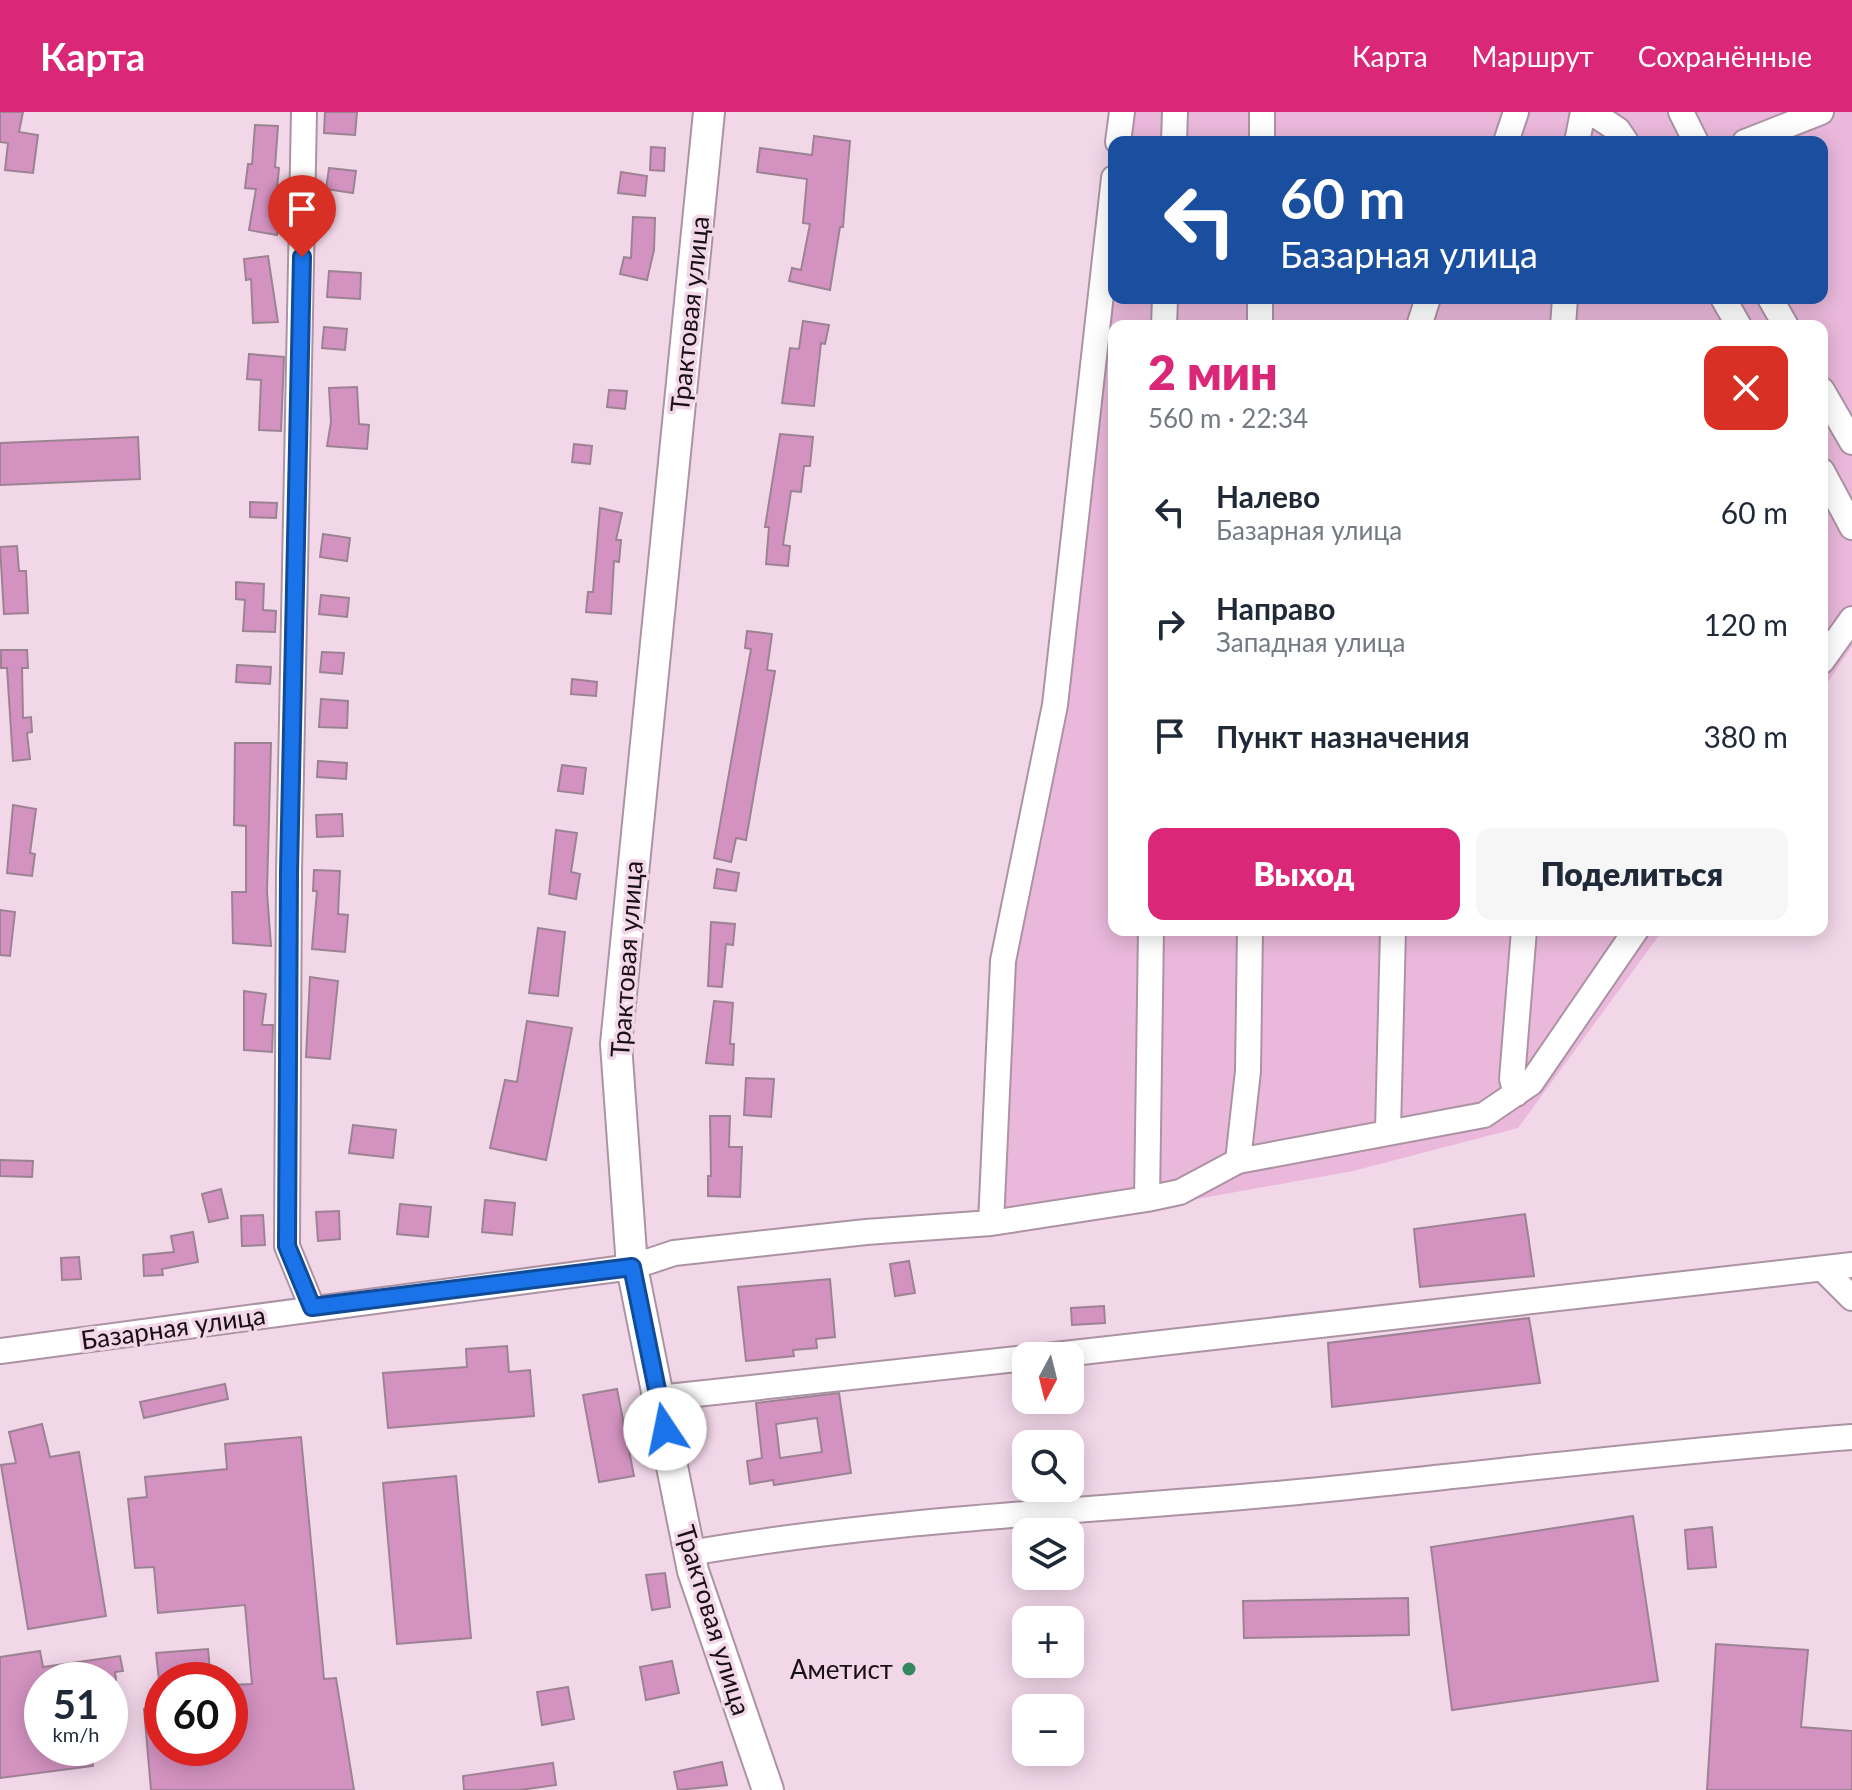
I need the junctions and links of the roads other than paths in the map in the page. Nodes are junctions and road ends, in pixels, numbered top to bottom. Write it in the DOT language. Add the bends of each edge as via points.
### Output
graph roads {
  1 [pos="304,112"];
  2 [pos="709,112"];
  3 [pos="1122,112"];
  4 [pos="1175,112"];
  5 [pos="1262,112"];
  6 [pos="1516,112"];
  7 [pos="1583,112"];
  8 [pos="1591,112"];
  9 [pos="1681,112"];
  10 [pos="1821,112"];
  11 [pos="1119,136"];
  12 [pos="1174,136"];
  13 [pos="1262,136"];
  14 [pos="1508,136"];
  15 [pos="1578,136"];
  16 [pos="1622,136"];
  17 [pos="1693,136"];
  18 [pos="1760,136"];
  19 [pos="1108,232"];
  20 [pos="1828,400"];
  21 [pos="1852,442"];
  22 [pos="1828,482"];
  23 [pos="1852,527"];
  24 [pos="1852,619"];
  25 [pos="1828,653"];
  26 [pos="1151,936"];
  27 [pos="1250,936"];
  28 [pos="1393,936"];
  29 [pos="1524,936"];
  30 [pos="1632,936"];
  31 [pos="1516,1094"];
  32 [pos="1388,1131"];
  33 [pos="1238,1161"];
  34 [pos="1147,1199"];
  35 [pos="991,1223"];
  36 [pos="1852,1265"];
  37 [pos="632,1267"];
  38 [pos="1823,1269"];
  39 [pos="1852,1298"];
  40 [pos="312,1307"];
  41 [pos="0,1351"];
  42 [pos="1084,1352"];
  43 [pos="1012,1360"];
  44 [pos="659,1398"];
  45 [pos="1852,1437"];
  46 [pos="690,1553"];
  47 [pos="768,1790"];
  1 -- 40 [label="street" via="287,1246"];
  2 -- 37 [label="main road, Трактовая улица" via="616,1044"];
  3 -- 11 [label="street"];
  4 -- 12 [label="street"];
  5 -- 13 [label="street"];
  6 -- 14 [label="street"];
  7 -- 15 [label="street"];
  8 -- 16 [label="street"];
  9 -- 17 [label="street"];
  10 -- 18 [label="street"];
  19 -- 35 [label="street" via="1055,705 1003,961"];
  20 -- 21 [label="street"];
  22 -- 23 [label="street"];
  24 -- 25 [label="street"];
  26 -- 34 [label="street"];
  27 -- 33 [label="street" via="1248,1071"];
  28 -- 32 [label="street"];
  29 -- 31 [label="street" via="1512,1079"];
  30 -- 31 [label="street, Базарная улица" via="1560,1045"];
  31 -- 32 [label="street, Базарная улица" via="1484,1115"];
  32 -- 33 [label="street, Базарная улица"];
  33 -- 34 [label="street, Базарная улица" via="1180,1192"];
  34 -- 35 [label="street, Базарная улица"];
  35 -- 37 [label="street, Базарная улица" via="674,1253"];
  36 -- 38 [label="street"];
  37 -- 40 [label="street, Базарная улица"];
  37 -- 44 [label="main road, Трактовая улица"];
  38 -- 39 [label="street"];
  38 -- 42 [label="street"];
  40 -- 41 [label="street, Базарная улица"];
  43 -- 44 [label="street"];
  44 -- 46 [label="main road, Трактовая улица"];
  45 -- 46 [label="street" via="791,1535"];
  46 -- 47 [label="main road, Трактовая улица"];
}
